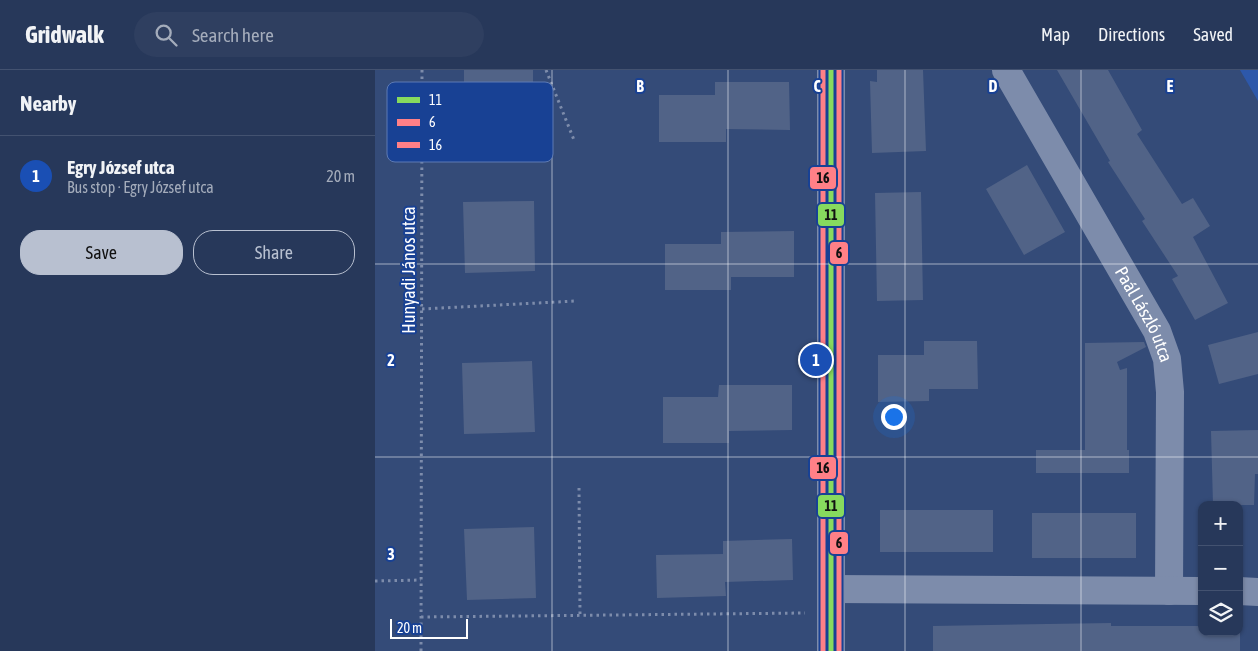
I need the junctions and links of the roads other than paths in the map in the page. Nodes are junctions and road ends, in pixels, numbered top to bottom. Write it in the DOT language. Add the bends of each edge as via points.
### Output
graph roads {
  1 [pos="831,70"];
  2 [pos="1006,70"];
  3 [pos="1169,591"];
  4 [pos="1198,591"];
  5 [pos="1243,592"];
  6 [pos="1258,592"];
  7 [pos="831,601"];
  8 [pos="831,651"];
  1 -- 7 [label="street"];
  2 -- 3 [label="street, Paál László utca" via="1157,331 1167,359 1170,392"];
  3 -- 4 [label="street"];
  3 -- 7 [label="street"];
  5 -- 6 [label="street"];
  7 -- 8 [label="street"];
}
